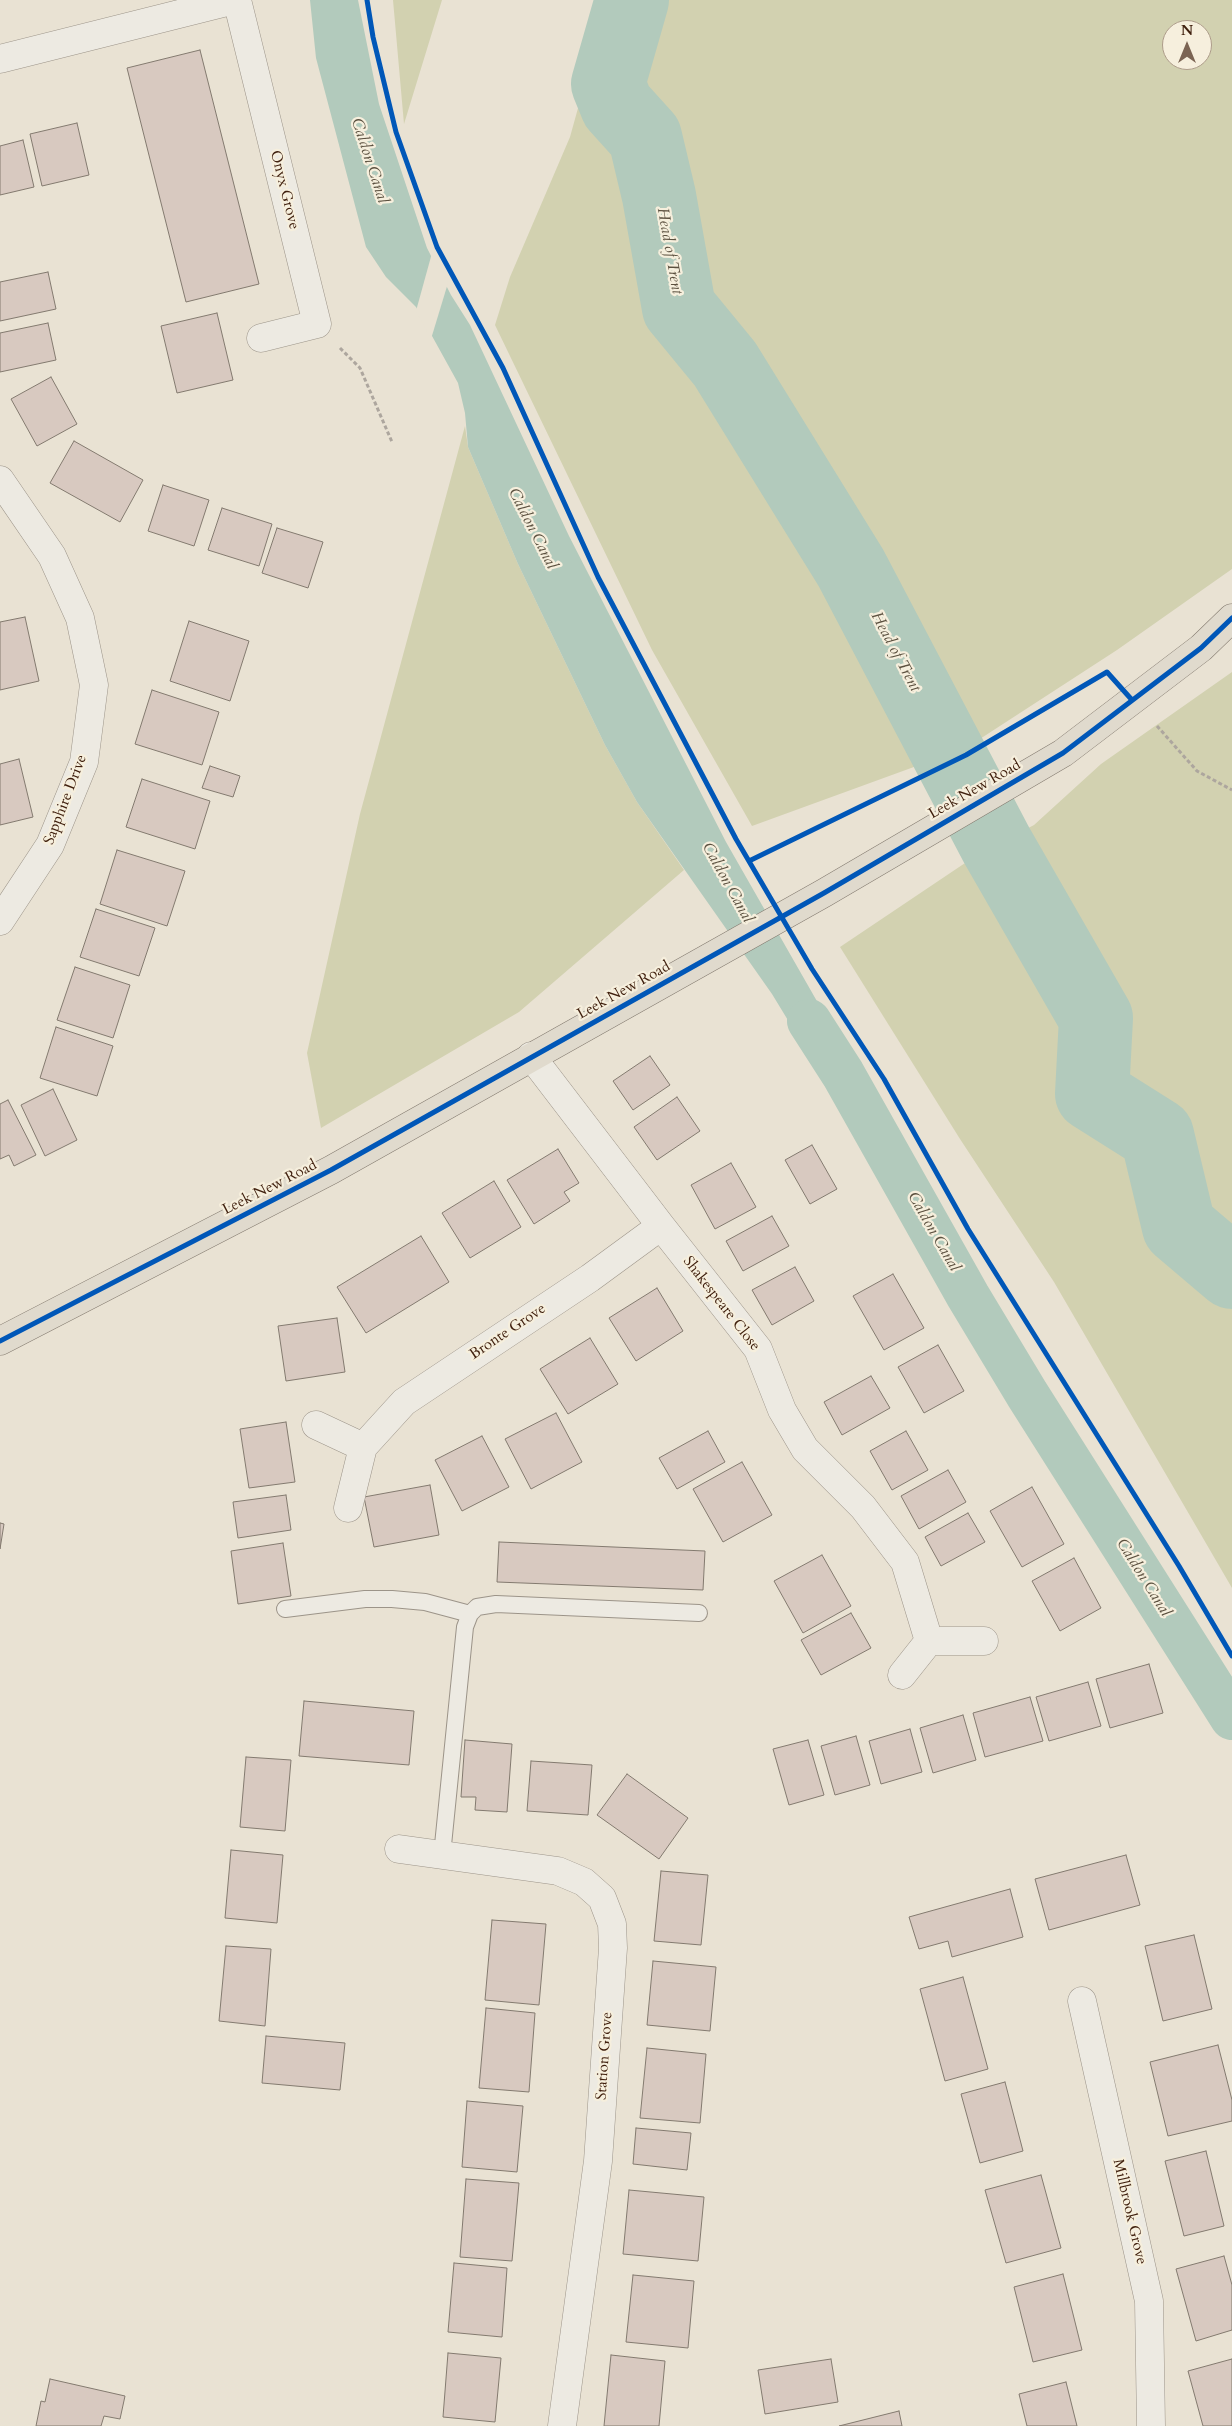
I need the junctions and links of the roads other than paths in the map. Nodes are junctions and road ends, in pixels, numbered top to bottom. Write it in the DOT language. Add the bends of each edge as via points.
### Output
graph roads {
  1 [pos="236,0"];
  2 [pos="0,59"];
  3 [pos="262,338"];
  4 [pos="0,480"];
  5 [pos="1232,618"];
  6 [pos="0,921"];
  7 [pos="532,1056"];
  8 [pos="661,1226"];
  9 [pos="0,1341"];
  10 [pos="316,1425"];
  11 [pos="363,1446"];
  12 [pos="348,1508"];
  13 [pos="285,1608"];
  14 [pos="699,1613"];
  15 [pos="470,1614"];
  16 [pos="928,1641"];
  17 [pos="984,1641"];
  18 [pos="902,1675"];
  19 [pos="399,1849"];
  20 [pos="442,1855"];
  21 [pos="1082,2001"];
  22 [pos="562,2426"];
  23 [pos="1151,2426"];
  1 -- 2 [label="street, Onyx Grove"];
  1 -- 3 [label="street, Onyx Grove" via="317,324"];
  4 -- 6 [label="street, Sapphire Drive" via="56,565 80,618 94,685 84,762 50,845"];
  5 -- 7 [label="highway, Leek New Road" via="1201,648 1063,753 824,893"];
  7 -- 8 [label="street, Shakespeare Close"];
  7 -- 9 [label="highway, Leek New Road" via="331,1170"];
  8 -- 11 [label="street, Bronte Grove" via="590,1278 404,1402"];
  8 -- 16 [label="street, Shakespeare Close" via="758,1349 782,1410 805,1449 863,1507 905,1562"];
  10 -- 11 [label="street"];
  11 -- 12 [label="street, Bronte Grove"];
  13 -- 15 [label="lane" via="392,1599 425,1602"];
  14 -- 15 [label="lane" via="496,1604 477,1607"];
  15 -- 20 [label="lane" via="465,1627"];
  16 -- 17 [label="street"];
  16 -- 18 [label="street"];
  19 -- 20 [label="street, Station Grove"];
  20 -- 22 [label="street, Station Grove" via="558,1870 584,1882 602,1898 612,1924 598,2161"];
  21 -- 23 [label="street, Millbrook Grove" via="1149,2301"];
}
